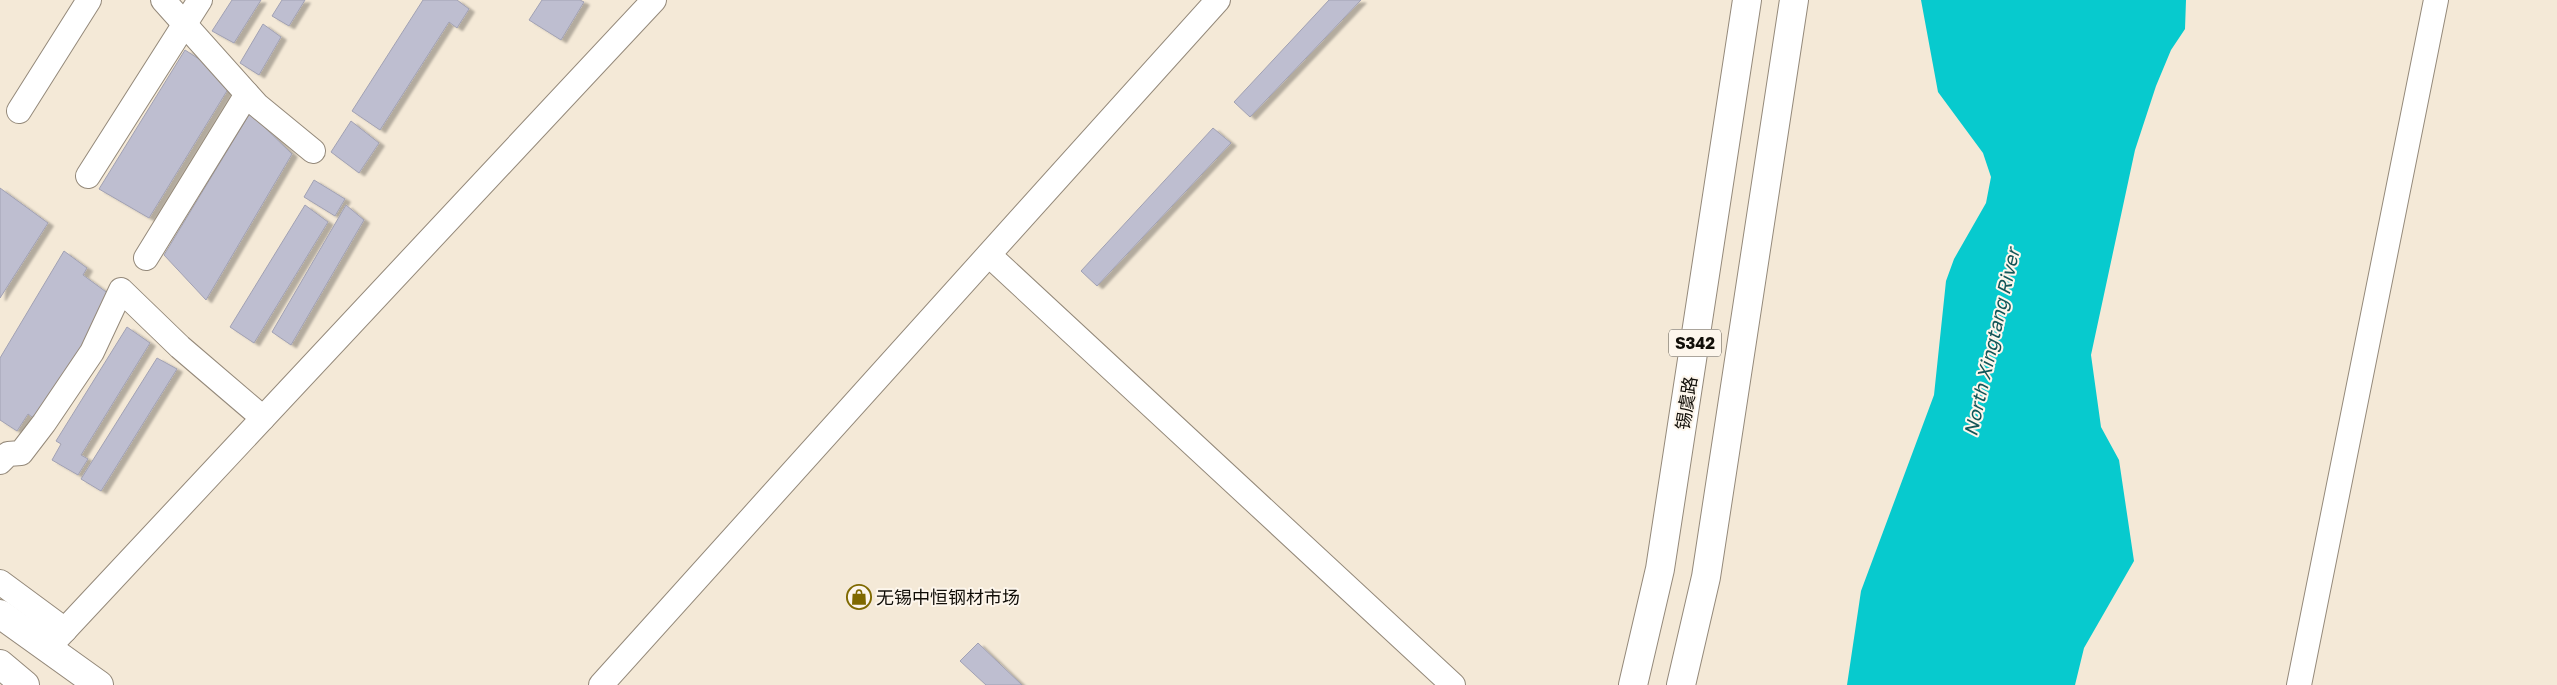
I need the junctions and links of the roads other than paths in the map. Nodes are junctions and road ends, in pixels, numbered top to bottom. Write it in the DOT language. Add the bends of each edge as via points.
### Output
graph roads {
  1 [pos="89,0"];
  2 [pos="163,0"];
  3 [pos="200,0"];
  4 [pos="654,0"];
  5 [pos="1218,0"];
  6 [pos="1747,0"];
  7 [pos="1794,0"];
  8 [pos="2436,0"];
  9 [pos="185,25"];
  10 [pos="247,94"];
  11 [pos="19,111"];
  12 [pos="313,151"];
  13 [pos="88,176"];
  14 [pos="989,254"];
  15 [pos="146,258"];
  16 [pos="263,418"];
  17 [pos="0,462"];
  18 [pos="0,582"];
  19 [pos="0,614"];
  20 [pos="57,639"];
  21 [pos="0,664"];
  22 [pos="25,685"];
  23 [pos="99,685"];
  24 [pos="601,685"];
  25 [pos="1453,685"];
  26 [pos="1633,685"];
  27 [pos="1681,685"];
  28 [pos="2299,685"];
  1 -- 11 [label="street"];
  2 -- 9 [label="street"];
  3 -- 9 [label="street"];
  4 -- 16 [label="street"];
  5 -- 14 [label="street"];
  6 -- 26 [label="main road, 锡虞路 / S342" via="1660,569"];
  7 -- 27 [label="main road, S342" via="1706,577"];
  8 -- 28 [label="street"];
  9 -- 10 [label="street"];
  9 -- 13 [label="street"];
  10 -- 12 [label="street"];
  10 -- 15 [label="street"];
  14 -- 24 [label="street"];
  14 -- 25 [label="street"];
  16 -- 17 [label="street" via="180,347 121,290 92,352 44,423 21,453 8,454"];
  16 -- 20 [label="street"];
  18 -- 20 [label="street"];
  19 -- 20 [label="main road"];
  20 -- 23 [label="main road"];
  21 -- 22 [label="main road"];
}
